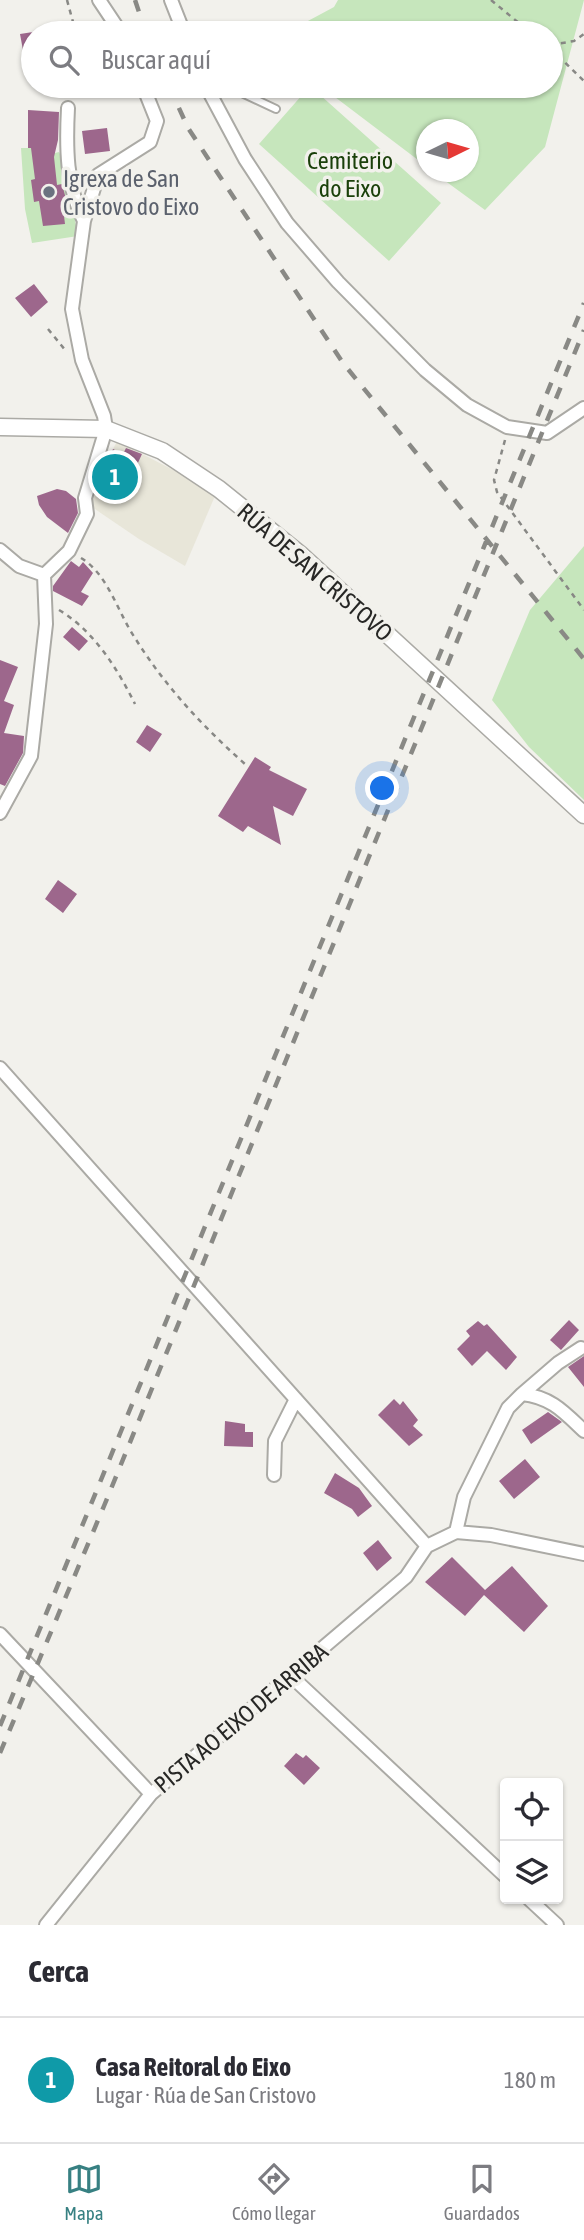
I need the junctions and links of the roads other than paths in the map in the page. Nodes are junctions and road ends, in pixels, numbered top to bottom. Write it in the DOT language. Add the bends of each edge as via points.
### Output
graph roads {
  1 [pos="99,0"];
  2 [pos="171,0"];
  3 [pos="113,21"];
  4 [pos="179,21"];
  5 [pos="148,98"];
  6 [pos="212,98"];
  7 [pos="253,98"];
  8 [pos="68,108"];
  9 [pos="276,109"];
  10 [pos="84,221"];
  11 [pos="584,408"];
  12 [pos="0,427"];
  13 [pos="106,429"];
  14 [pos="0,550"];
  15 [pos="44,575"];
  16 [pos="0,813"];
  17 [pos="584,815"];
  18 [pos="0,1068"];
  19 [pos="581,1348"];
  20 [pos="522,1394"];
  21 [pos="296,1399"];
  22 [pos="584,1431"];
  23 [pos="274,1475"];
  24 [pos="456,1532"];
  25 [pos="427,1546"];
  26 [pos="584,1553"];
  27 [pos="0,1634"];
  28 [pos="291,1676"];
  29 [pos="151,1794"];
  30 [pos="500,1871"];
  31 [pos="534,1904"];
  32 [pos="46,1925"];
  33 [pos="557,1925"];
  1 -- 3 [label="street"];
  2 -- 4 [label="street"];
  5 -- 10 [label="street" via="157,121 150,142 98,175"];
  6 -- 11 [label="street" via="287,223 425,370 467,405 508,427 547,433"];
  7 -- 9 [label="lane"];
  8 -- 10 [label="street" via="68,163"];
  10 -- 13 [label="street" via="72,309 82,360"];
  12 -- 13 [label="street, RÚA DE SAN CRISTOVO"];
  13 -- 15 [label="street" via="85,498 87,513 69,551"];
  13 -- 17 [label="street, RÚA DE SAN CRISTOVO" via="162,452 219,489 301,555"];
  14 -- 15 [label="street" via="19,566"];
  15 -- 16 [label="street" via="46,624 31,756"];
  18 -- 21 [label="street"];
  19 -- 20 [label="street"];
  20 -- 22 [label="street" via="539,1396"];
  20 -- 24 [label="street" via="508,1408 464,1497"];
  21 -- 23 [label="street" via="275,1441"];
  21 -- 25 [label="street"];
  24 -- 25 [label="street"];
  24 -- 26 [label="street"];
  25 -- 28 [label="street, PISTA AO EIXO DE ARRIBA" via="406,1577"];
  27 -- 29 [label="street"];
  28 -- 29 [label="street, PISTA AO EIXO DE ARRIBA"];
  28 -- 30 [label="street"];
  29 -- 32 [label="street, PISTA AO EIXO DE ARRIBA"];
  31 -- 33 [label="street"];
}
